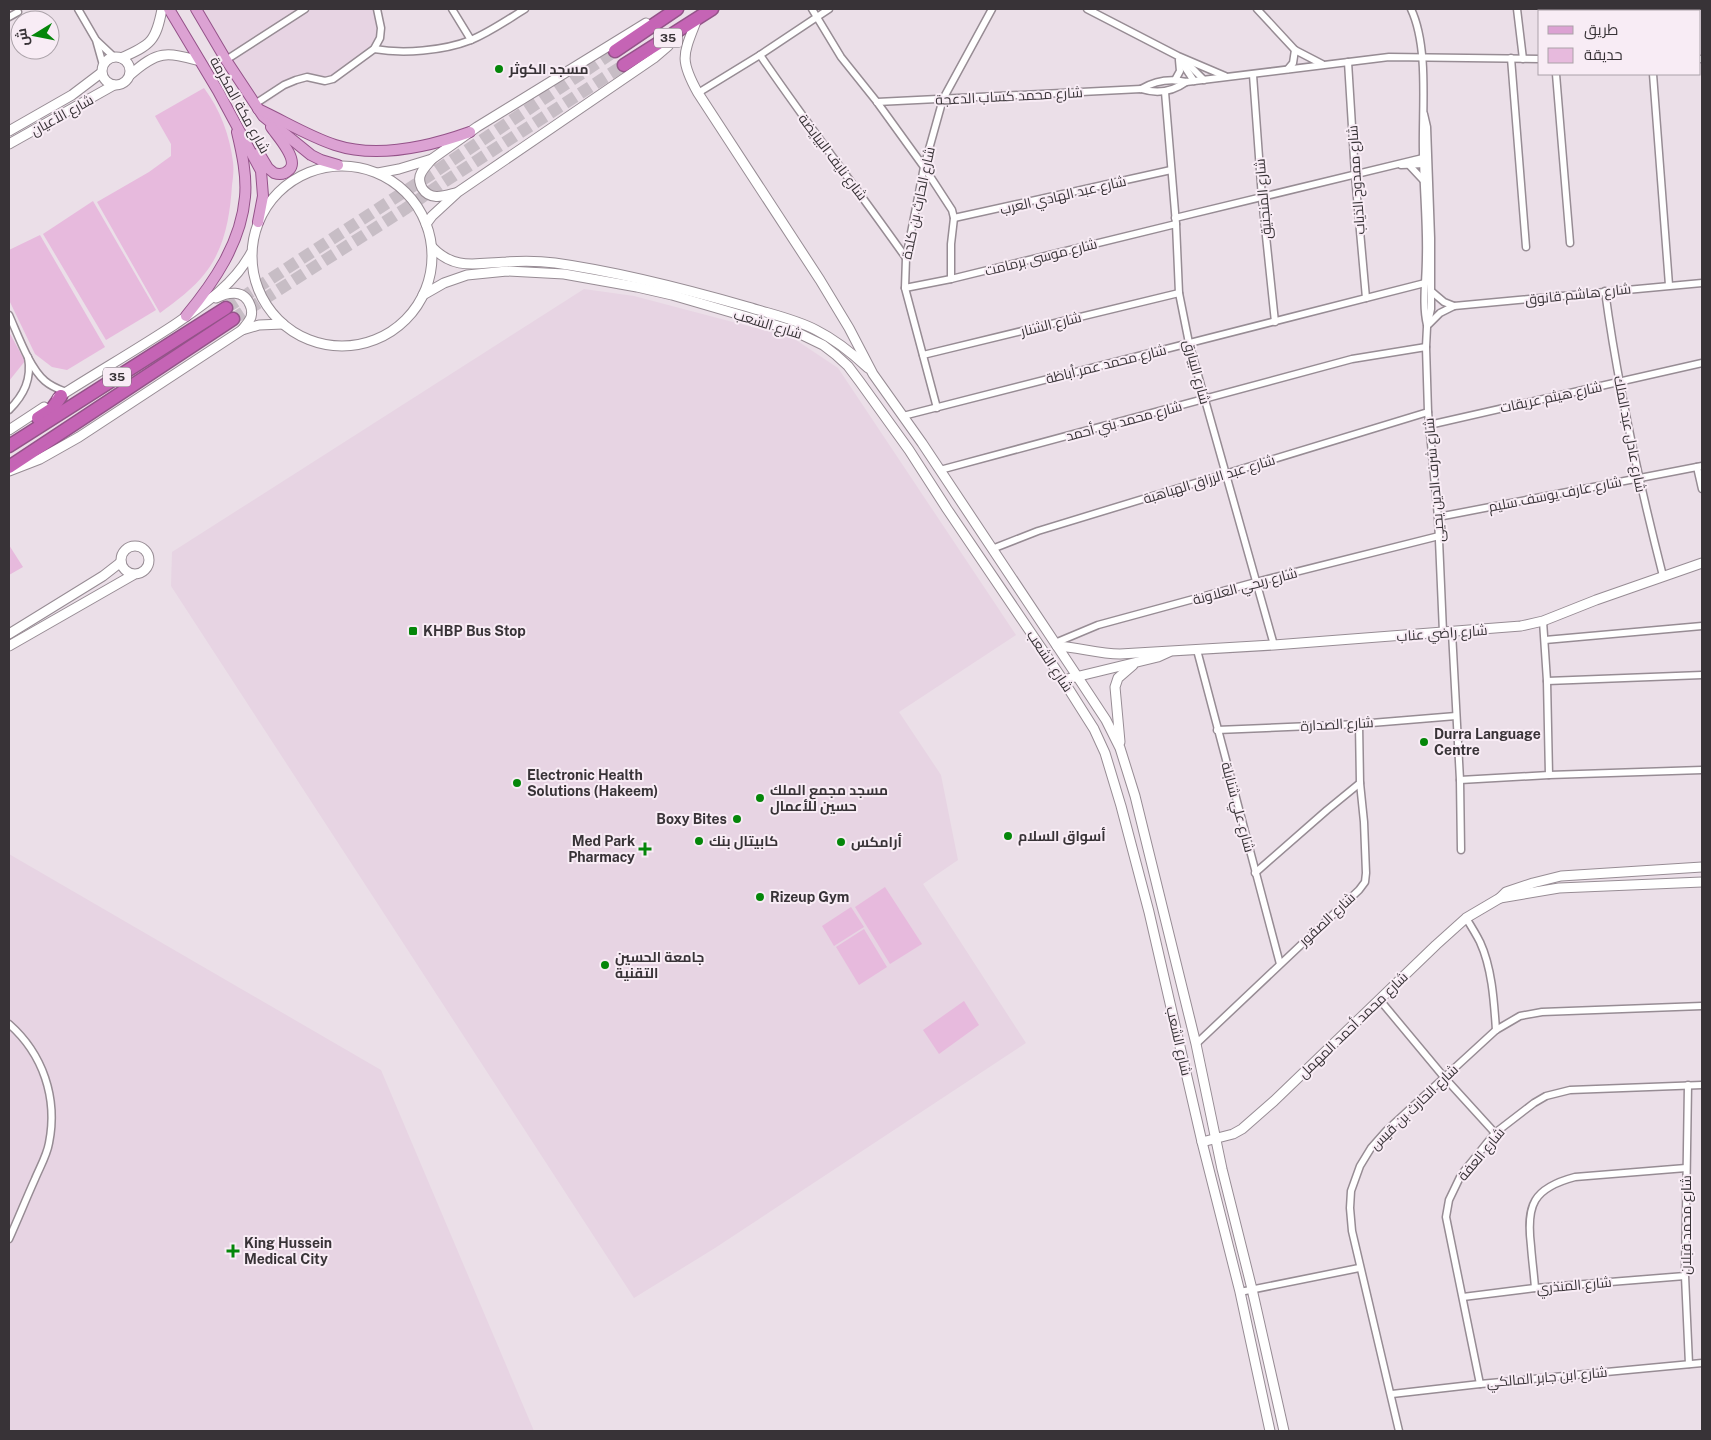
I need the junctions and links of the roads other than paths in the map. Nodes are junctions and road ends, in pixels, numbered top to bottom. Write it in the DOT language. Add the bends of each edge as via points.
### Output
graph roads {
  1 [pos="78,9"];
  2 [pos="162,9"];
  3 [pos="169,9"];
  4 [pos="196,9"];
  5 [pos="304,9"];
  6 [pos="377,9"];
  7 [pos="452,9"];
  8 [pos="525,9"];
  9 [pos="712,9"];
  10 [pos="812,9"];
  11 [pos="829,9"];
  12 [pos="992,9"];
  13 [pos="1087,9"];
  14 [pos="1256,9"];
  15 [pos="1412,9"];
  16 [pos="1517,9"];
  17 [pos="672,12"];
  18 [pos="817,17"];
  19 [pos="697,19"];
  20 [pos="678,32"];
  21 [pos="96,40"];
  22 [pos="471,40"];
  23 [pos="374,49"];
  24 [pos="1295,50"];
  25 [pos="615,51"];
  26 [pos="760,55"];
  27 [pos="1178,56"];
  28 [pos="118,58"];
  29 [pos="1422,58"];
  30 [pos="1511,58"];
  31 [pos="1523,59"];
  32 [pos="1538,59"];
  33 [pos="226,60"];
  34 [pos="200,61"];
  35 [pos="1348,62"];
  36 [pos="624,65"];
  37 [pos="1323,65"];
  38 [pos="102,69"];
  39 [pos="1288,69"];
  40 [pos="130,75"];
  41 [pos="1253,75"];
  42 [pos="1556,75"];
  43 [pos="1652,75"];
  44 [pos="1229,77"];
  45 [pos="1175,80"];
  46 [pos="1204,80"];
  47 [pos="1194,81"];
  48 [pos="1186,82"];
  49 [pos="114,85"];
  50 [pos="1141,89"];
  51 [pos="218,91"];
  52 [pos="1165,92"];
  53 [pos="698,93"];
  54 [pos="943,99"];
  55 [pos="877,102"];
  56 [pos="259,110"];
  57 [pos="1424,114"];
  58 [pos="234,122"];
  59 [pos="9,131"];
  60 [pos="470,132"];
  61 [pos="9,144"];
  62 [pos="1423,145"];
  63 [pos="432,159"];
  64 [pos="1426,161"];
  65 [pos="1409,163"];
  66 [pos="338,165"];
  67 [pos="924,167"];
  68 [pos="369,170"];
  69 [pos="1171,170"];
  70 [pos="1355,175"];
  71 [pos="1424,181"];
  72 [pos="458,192"];
  73 [pos="1262,198"];
  74 [pos="954,218"];
  75 [pos="1176,221"];
  76 [pos="258,222"];
  77 [pos="426,224"];
  78 [pos="1570,243"];
  79 [pos="432,247"];
  80 [pos="1526,247"];
  81 [pos="252,250"];
  82 [pos="906,258"];
  83 [pos="1429,259"];
  84 [pos="951,278"];
  85 [pos="1425,283"];
  86 [pos="1702,283"];
  87 [pos="1669,285"];
  88 [pos="905,288"];
  89 [pos="1431,291"];
  90 [pos="1605,291"];
  91 [pos="1180,293"];
  92 [pos="423,295"];
  93 [pos="1366,298"];
  94 [pos="209,301"];
  95 [pos="1425,304"];
  96 [pos="1454,306"];
  97 [pos="226,308"];
  98 [pos="1431,309"];
  99 [pos="1440,314"];
  100 [pos="9,315"];
  101 [pos="186,316"];
  102 [pos="233,319"];
  103 [pos="1275,322"];
  104 [pos="282,324"];
  105 [pos="1427,327"];
  106 [pos="242,330"];
  107 [pos="1188,343"];
  108 [pos="1426,347"];
  109 [pos="26,351"];
  110 [pos="923,355"];
  111 [pos="1702,363"];
  112 [pos="873,374"];
  113 [pos="1620,382"];
  114 [pos="63,394"];
  115 [pos="1204,400"];
  116 [pos="937,408"];
  117 [pos="9,410"];
  118 [pos="1428,412"];
  119 [pos="903,416"];
  120 [pos="1429,424"];
  121 [pos="9,430"];
  122 [pos="9,439"];
  123 [pos="9,446"];
  124 [pos="1700,466"];
  125 [pos="9,467"];
  126 [pos="940,470"];
  127 [pos="9,471"];
  128 [pos="1226,474"];
  129 [pos="1638,479"];
  130 [pos="1702,489"];
  131 [pos="960,502"];
  132 [pos="946,509"];
  133 [pos="1438,516"];
  134 [pos="1439,536"];
  135 [pos="992,549"];
  136 [pos="121,562"];
  137 [pos="1702,563"];
  138 [pos="132,575"];
  139 [pos="1663,576"];
  140 [pos="1256,582"];
  141 [pos="1543,621"];
  142 [pos="1702,626"];
  143 [pos="1448,632"];
  144 [pos="9,634"];
  145 [pos="1545,640"];
  146 [pos="1056,645"];
  147 [pos="1274,645"];
  148 [pos="9,646"];
  149 [pos="1197,650"];
  150 [pos="1170,652"];
  151 [pos="1136,663"];
  152 [pos="1702,675"];
  153 [pos="1077,676"];
  154 [pos="1063,680"];
  155 [pos="1547,682"];
  156 [pos="1456,716"];
  157 [pos="1359,724"];
  158 [pos="1218,730"];
  159 [pos="1120,748"];
  160 [pos="1702,770"];
  161 [pos="1549,775"];
  162 [pos="1460,780"];
  163 [pos="1360,783"];
  164 [pos="1461,850"];
  165 [pos="1702,867"];
  166 [pos="1256,873"];
  167 [pos="1702,882"];
  168 [pos="1500,898"];
  169 [pos="1466,918"];
  170 [pos="1280,964"];
  171 [pos="1379,999"];
  172 [pos="1702,1006"];
  173 [pos="9,1024"];
  174 [pos="1496,1030"];
  175 [pos="1196,1044"];
  176 [pos="1444,1077"];
  177 [pos="1688,1085"];
  178 [pos="1702,1085"];
  179 [pos="1495,1133"];
  180 [pos="1216,1139"];
  181 [pos="1202,1142"];
  182 [pos="1686,1168"];
  183 [pos="9,1239"];
  184 [pos="1360,1268"];
  185 [pos="1685,1276"];
  186 [pos="1535,1288"];
  187 [pos="1252,1289"];
  188 [pos="1240,1292"];
  189 [pos="1463,1297"];
  190 [pos="1702,1363"];
  191 [pos="1688,1364"];
  192 [pos="1480,1384"];
  193 [pos="1392,1394"];
  194 [pos="1270,1431"];
  195 [pos="1284,1431"];
  196 [pos="1399,1431"];
  1 -- 21 [label="street"];
  2 -- 28 [label="street" via="153,39 144,48"];
  3 -- 34 [label="main road, شارع مكة المكرمة"];
  4 -- 33 [label="main road, شارع مكة المكرمة"];
  5 -- 33 [label="street"];
  6 -- 23 [label="street" via="380,38"];
  7 -- 22 [label="street"];
  8 -- 22 [label="street"];
  9 -- 19 [label="highway, 35"];
  10 -- 18 [label="street"];
  11 -- 18 [label="street"];
  12 -- 54 [label="street, شارع الحارث بن كلدة"];
  13 -- 27 [label="street"];
  14 -- 24 [label="street"];
  15 -- 29 [label="street, شارع شرف الدين يحيى" via="1420,30"];
  16 -- 31 [label="street"];
  17 -- 25 [label="highway, 35"];
  17 -- 60 [label="street" via="648,22"];
  18 -- 26 [label="street"];
  18 -- 55 [label="street" via="841,57"];
  19 -- 20 [label="highway, 35"];
  19 -- 53 [label="street, شارع الشعب" via="684,53 684,62"];
  20 -- 36 [label="highway, 35"];
  20 -- 72 [label="street" via="654,58"];
  21 -- 28 [label="street"];
  21 -- 38 [label="street"];
  22 -- 23 [label="street" via="414,52"];
  23 -- 56 [label="street" via="333,79 325,81 307,77 284,85"];
  24 -- 37 [label="street"];
  24 -- 39 [label="street"];
  26 -- 53 [label="street"];
  26 -- 82 [label="street, شارع نايف البيايضة"];
  27 -- 44 [label="street"];
  27 -- 45 [label="street" via="1180,71"];
  27 -- 46 [label="street"];
  27 -- 47 [label="street"];
  28 -- 38 [label="street" via="110,58"];
  28 -- 40 [label="street" via="128,65"];
  29 -- 30 [label="street, شارع محمد كساب الدعجة"];
  29 -- 35 [label="street, شارع محمد كساب الدعجة" via="1389,57"];
  29 -- 57 [label="street, شارع شرف الدين يحيى"];
  30 -- 31 [label="street, شارع محمد كساب الدعجة"];
  30 -- 80 [label="street"];
  31 -- 32 [label="street, شارع محمد كساب الدعجة"];
  33 -- 56 [label="main road, شارع مكة المكرمة"];
  34 -- 40 [label="street" via="172,54 162,55 141,64"];
  34 -- 51 [label="main road, شارع مكة المكرمة"];
  35 -- 37 [label="street, شارع محمد كساب الدعجة"];
  35 -- 70 [label="street, شارع ممدوح الذياب"];
  37 -- 39 [label="street, شارع محمد كساب الدعجة"];
  38 -- 49 [label="street" via="106,82"];
  38 -- 59 [label="street, شارع الأعيان" via="72,96"];
  39 -- 41 [label="street, شارع محمد كساب الدعجة"];
  40 -- 49 [label="street" via="124,83"];
  41 -- 44 [label="street, شارع محمد كساب الدعجة"];
  41 -- 73 [label="street, شارع المنجنيق"];
  42 -- 78 [label="street"];
  43 -- 87 [label="street"];
  44 -- 46 [label="street, شارع محمد كساب الدعجة"];
  45 -- 48 [label="street, شارع محمد كساب الدعجة"];
  45 -- 50 [label="street, شارع محمد كساب الدعجة" via="1160,81"];
  46 -- 47 [label="street, شارع محمد كساب الدعجة"];
  47 -- 48 [label="street, شارع محمد كساب الدعجة"];
  48 -- 52 [label="street, شارع محمد كساب الدعجة"];
  49 -- 61 [label="street, شارع الأعيان"];
  50 -- 52 [label="street, شارع محمد كساب الدعجة"];
  50 -- 54 [label="street, شارع محمد كساب الدعجة"];
  51 -- 56 [label="main road" via="268,168 276,174 284,173 292,167 293,160"];
  51 -- 58 [label="main road, شارع مكة المكرمة"];
  52 -- 69 [label="street, شارع البيارق"];
  53 -- 112 [label="street, شارع الشعب" via="820,280"];
  54 -- 55 [label="street, شارع محمد كساب الدعجة"];
  54 -- 67 [label="street, شارع الحارث بن كلدة"];
  55 -- 67 [label="street"];
  56 -- 60 [label="main road" via="348,149 403,149 443,142"];
  56 -- 66 [label="main road, شارع مكة المكرمة" via="312,155"];
  57 -- 62 [label="street, شارع شرف الدين يحيى"];
  57 -- 64 [label="street, شارع شرف الدين يحيى" via="1427,123"];
  58 -- 76 [label="main road, شارع مكة المكرمة" via="261,171 263,196"];
  58 -- 101 [label="main road" via="244,171 245,197 239,224 230,251 215,278"];
  60 -- 63 [label="street"];
  62 -- 64 [label="street, شارع شرف الدين يحيى"];
  62 -- 65 [label="street"];
  63 -- 68 [label="street" via="379,173"];
  63 -- 72 [label="street" via="420,174 424,191 435,197"];
  64 -- 65 [label="street, شارع موسى برمامت"];
  64 -- 71 [label="street, شارع شرف الدين يحيى"];
  64 -- 83 [label="street, شارع شرف الدين يحيى"];
  65 -- 70 [label="street, شارع موسى برمامت"];
  65 -- 71 [label="street"];
  66 -- 68 [label="street"];
  66 -- 76 [label="street" via="305,173 290,182 266,206"];
  67 -- 74 [label="street"];
  67 -- 82 [label="street, شارع الحارث بن كلدة"];
  68 -- 77 [label="street" via="404,190"];
  69 -- 74 [label="street, شارع عبد الهادي العرب"];
  69 -- 75 [label="street, شارع البيارق"];
  70 -- 73 [label="street, شارع موسى برمامت"];
  70 -- 93 [label="street, شارع ممدوح الذياب"];
  71 -- 83 [label="street, شارع شرف الدين يحيى"];
  72 -- 77 [label="street"];
  73 -- 75 [label="street, شارع موسى برمامت"];
  73 -- 103 [label="street, شارع المنجنيق"];
  74 -- 84 [label="street"];
  75 -- 84 [label="street, شارع موسى برمامت"];
  75 -- 91 [label="street, شارع البيارق"];
  76 -- 81 [label="street"];
  77 -- 79 [label="street"];
  79 -- 92 [label="street" via="431,268"];
  79 -- 112 [label="street, شارع الشعب" via="456,263 520,261 570,266 645,280 736,304 814,328 846,348"];
  81 -- 94 [label="street" via="245,264"];
  81 -- 104 [label="street" via="253,271 259,291"];
  82 -- 88 [label="street, شارع الحارث بن كلدة"];
  83 -- 85 [label="street, شارع شرف الدين يحيى"];
  83 -- 89 [label="street, شارع شرف الدين يحيى"];
  84 -- 88 [label="street, شارع موسى برمامت"];
  85 -- 93 [label="street, شارع محمد عمر أباظة"];
  85 -- 95 [label="street, شارع شرف الدين يحيى"];
  86 -- 87 [label="street, شارع هاشم قانوق"];
  87 -- 90 [label="street, شارع هاشم قانوق"];
  88 -- 110 [label="street, شارع الحارث بن كلدة"];
  89 -- 96 [label="street"];
  89 -- 98 [label="street, شارع شرف الدين يحيى"];
  90 -- 96 [label="street, شارع هاشم قانوق"];
  90 -- 113 [label="street, شارع عادل عبد الملك"];
  91 -- 107 [label="street, شارع البيارق"];
  91 -- 110 [label="street, شارع الشنار"];
  92 -- 104 [label="street" via="414,311 394,330 356,346 320,344 298,336"];
  92 -- 132 [label="street, شارع الشعب" via="444,282 478,273 564,274 672,295 792,330 823,345 848,366 904,443"];
  93 -- 103 [label="street, شارع محمد عمر أباظة"];
  94 -- 101 [label="street"];
  94 -- 106 [label="street" via="229,293 242,294 248,300 252,313"];
  95 -- 98 [label="street"];
  95 -- 105 [label="street, شارع شرف الدين يحيى"];
  96 -- 99 [label="street, شارع هاشم قانوق"];
  97 -- 123 [label="highway, 35"];
  98 -- 99 [label="street"];
  98 -- 105 [label="street, شارع شرف الدين يحيى"];
  99 -- 105 [label="street, شارع هاشم قانوق"];
  100 -- 109 [label="street"];
  101 -- 114 [label="street"];
  102 -- 125 [label="highway, 35"];
  103 -- 107 [label="street, شارع محمد عمر أباظة"];
  104 -- 106 [label="street"];
  105 -- 108 [label="street, شارع شرف الدين يحيى"];
  106 -- 127 [label="street" via="79,437"];
  107 -- 115 [label="street, شارع البيارق"];
  107 -- 116 [label="street, شارع محمد عمر أباظة"];
  108 -- 115 [label="street, شارع محمد بني أحمد" via="1352,359"];
  108 -- 118 [label="street, شارع شرف الدين يحيى"];
  109 -- 114 [label="street" via="44,380"];
  109 -- 117 [label="street" via="27,384"];
  110 -- 116 [label="street, شارع الحارث بن كلدة"];
  111 -- 113 [label="street, شارع هيثم عريقات"];
  112 -- 119 [label="street, شارع الشعب"];
  113 -- 120 [label="street, شارع هيثم عريقات"];
  113 -- 129 [label="street, شارع عادل عبد الملك"];
  114 -- 121 [label="street"];
  114 -- 122 [label="highway" via="52,409"];
  115 -- 126 [label="street, شارع محمد بني أحمد"];
  115 -- 128 [label="street, شارع البيارق"];
  116 -- 119 [label="street, شارع محمد عمر أباظة"];
  118 -- 120 [label="street, شارع شرف الدين يحيى"];
  118 -- 128 [label="street, شارع عبد الرزاق الهباهبة"];
  119 -- 126 [label="street, شارع الشعب"];
  120 -- 133 [label="street, شارع شرف الدين يحيى"];
  124 -- 129 [label="street, شارع عارف يوسف سليم"];
  124 -- 130 [label="street"];
  126 -- 131 [label="street, شارع الشعب"];
  128 -- 135 [label="street, شارع عبد الرزاق الهباهبة" via="1038,531"];
  128 -- 140 [label="street, شارع البيارق"];
  129 -- 133 [label="street, شارع عارف يوسف سليم"];
  129 -- 139 [label="street, شارع عادل عبد الملك"];
  131 -- 132 [label="street" via="950,500"];
  131 -- 135 [label="street, شارع الشعب"];
  132 -- 154 [label="street, شارع الشعب"];
  133 -- 134 [label="street, شارع شرف الدين يحيى"];
  134 -- 140 [label="street, شارع ربحي العلاونة"];
  134 -- 143 [label="street, شارع شرف الدين يحيى"];
  135 -- 146 [label="street, شارع الشعب"];
  136 -- 138 [label="street"];
  136 -- 138 [label="street" via="122,553 129,547 138,546 146,550 150,558 148,567 142,574"];
  136 -- 144 [label="street"];
  137 -- 139 [label="street, شارع راضي عناب"];
  138 -- 148 [label="street"];
  139 -- 141 [label="street, شارع راضي عناب"];
  140 -- 146 [label="street, شارع ربحي العلاونة" via="1098,625"];
  140 -- 147 [label="street, شارع البيارق"];
  141 -- 143 [label="street, شارع راضي عناب"];
  141 -- 145 [label="street"];
  142 -- 145 [label="street"];
  143 -- 147 [label="street, شارع راضي عناب"];
  143 -- 156 [label="street, شارع شرف الدين يحيى"];
  145 -- 155 [label="street"];
  146 -- 150 [label="street, شارع راضي عناب" via="1104,654"];
  146 -- 153 [label="street, شارع الشعب"];
  147 -- 149 [label="street, شارع راضي عناب"];
  149 -- 150 [label="street, شارع راضي عناب"];
  149 -- 158 [label="street, شارع علي شنابلة"];
  150 -- 151 [label="street, شارع راضي عناب"];
  151 -- 153 [label="street, شارع راضي عناب"];
  151 -- 159 [label="street" via="1118,678 1115,688"];
  152 -- 155 [label="street"];
  153 -- 154 [label="street, شارع راضي عناب"];
  153 -- 159 [label="street, شارع الشعب"];
  154 -- 181 [label="street, شارع الشعب" via="1094,729 1113,779 1149,912"];
  155 -- 161 [label="street"];
  156 -- 157 [label="street, شارع الصدارة"];
  156 -- 162 [label="street, شارع شرف الدين يحيى"];
  157 -- 158 [label="street, شارع الصدارة"];
  157 -- 163 [label="street, شارع الصقور"];
  158 -- 166 [label="street, شارع علي شنابلة"];
  159 -- 175 [label="street, شارع الشعب" via="1135,796"];
  160 -- 161 [label="street"];
  161 -- 162 [label="street"];
  162 -- 164 [label="street, شارع شرف الدين يحيى"];
  163 -- 166 [label="street"];
  163 -- 170 [label="street, شارع الصقور" via="1365,882"];
  165 -- 168 [label="street, شارع محمد أحمد المهمل" via="1561,876 1510,890"];
  166 -- 170 [label="street, شارع علي شنابلة"];
  167 -- 168 [label="street, شارع محمد أحمد المهمل" via="1559,888"];
  168 -- 169 [label="street, شارع محمد أحمد المهمل"];
  169 -- 171 [label="street, شارع محمد أحمد المهمل"];
  169 -- 174 [label="street" via="1485,958"];
  170 -- 175 [label="street, شارع الصقور"];
  171 -- 176 [label="street"];
  171 -- 180 [label="street, شارع محمد أحمد المهمل" via="1256,1117 1242,1129"];
  172 -- 174 [label="street, شارع الحارث بن قيس" via="1542,1012 1520,1016"];
  173 -- 183 [label="street" via="28,1043 40,1063 48,1084 52,1115 47,1151"];
  174 -- 176 [label="street, شارع الحارث بن قيس"];
  175 -- 180 [label="street, شارع الشعب"];
  176 -- 179 [label="street"];
  176 -- 184 [label="street, شارع الحارث بن قيس" via="1387,1130 1360,1166 1350,1208"];
  177 -- 178 [label="street, شارع العفة"];
  177 -- 179 [label="street, شارع العفة" via="1560,1092 1534,1103"];
  177 -- 182 [label="street, شارع محمد قبلان"];
  179 -- 189 [label="street, شارع العفة" via="1461,1175 1449,1200 1446,1217"];
  180 -- 181 [label="street, شارع محمد أحمد المهمل"];
  180 -- 187 [label="street, شارع الشعب"];
  181 -- 188 [label="street, شارع الشعب"];
  182 -- 185 [label="street, شارع محمد قبلان"];
  182 -- 186 [label="street" via="1574,1177 1561,1180 1543,1192 1530,1208 1528,1224"];
  184 -- 187 [label="street"];
  184 -- 193 [label="street, شارع الحارث بن قيس"];
  185 -- 186 [label="street, شارع المنذري"];
  185 -- 191 [label="street, شارع محمد قبلان"];
  186 -- 189 [label="street, شارع المنذري"];
  187 -- 188 [label="street"];
  187 -- 195 [label="street, شارع الشعب"];
  188 -- 194 [label="street, شارع الشعب"];
  189 -- 192 [label="street, شارع العفة"];
  190 -- 191 [label="street, شارع ابن جابر المالكي"];
  191 -- 192 [label="street, شارع ابن جابر المالكي"];
  192 -- 193 [label="street, شارع ابن جابر المالكي"];
  193 -- 196 [label="street, شارع الحارث بن قيس"];
}
